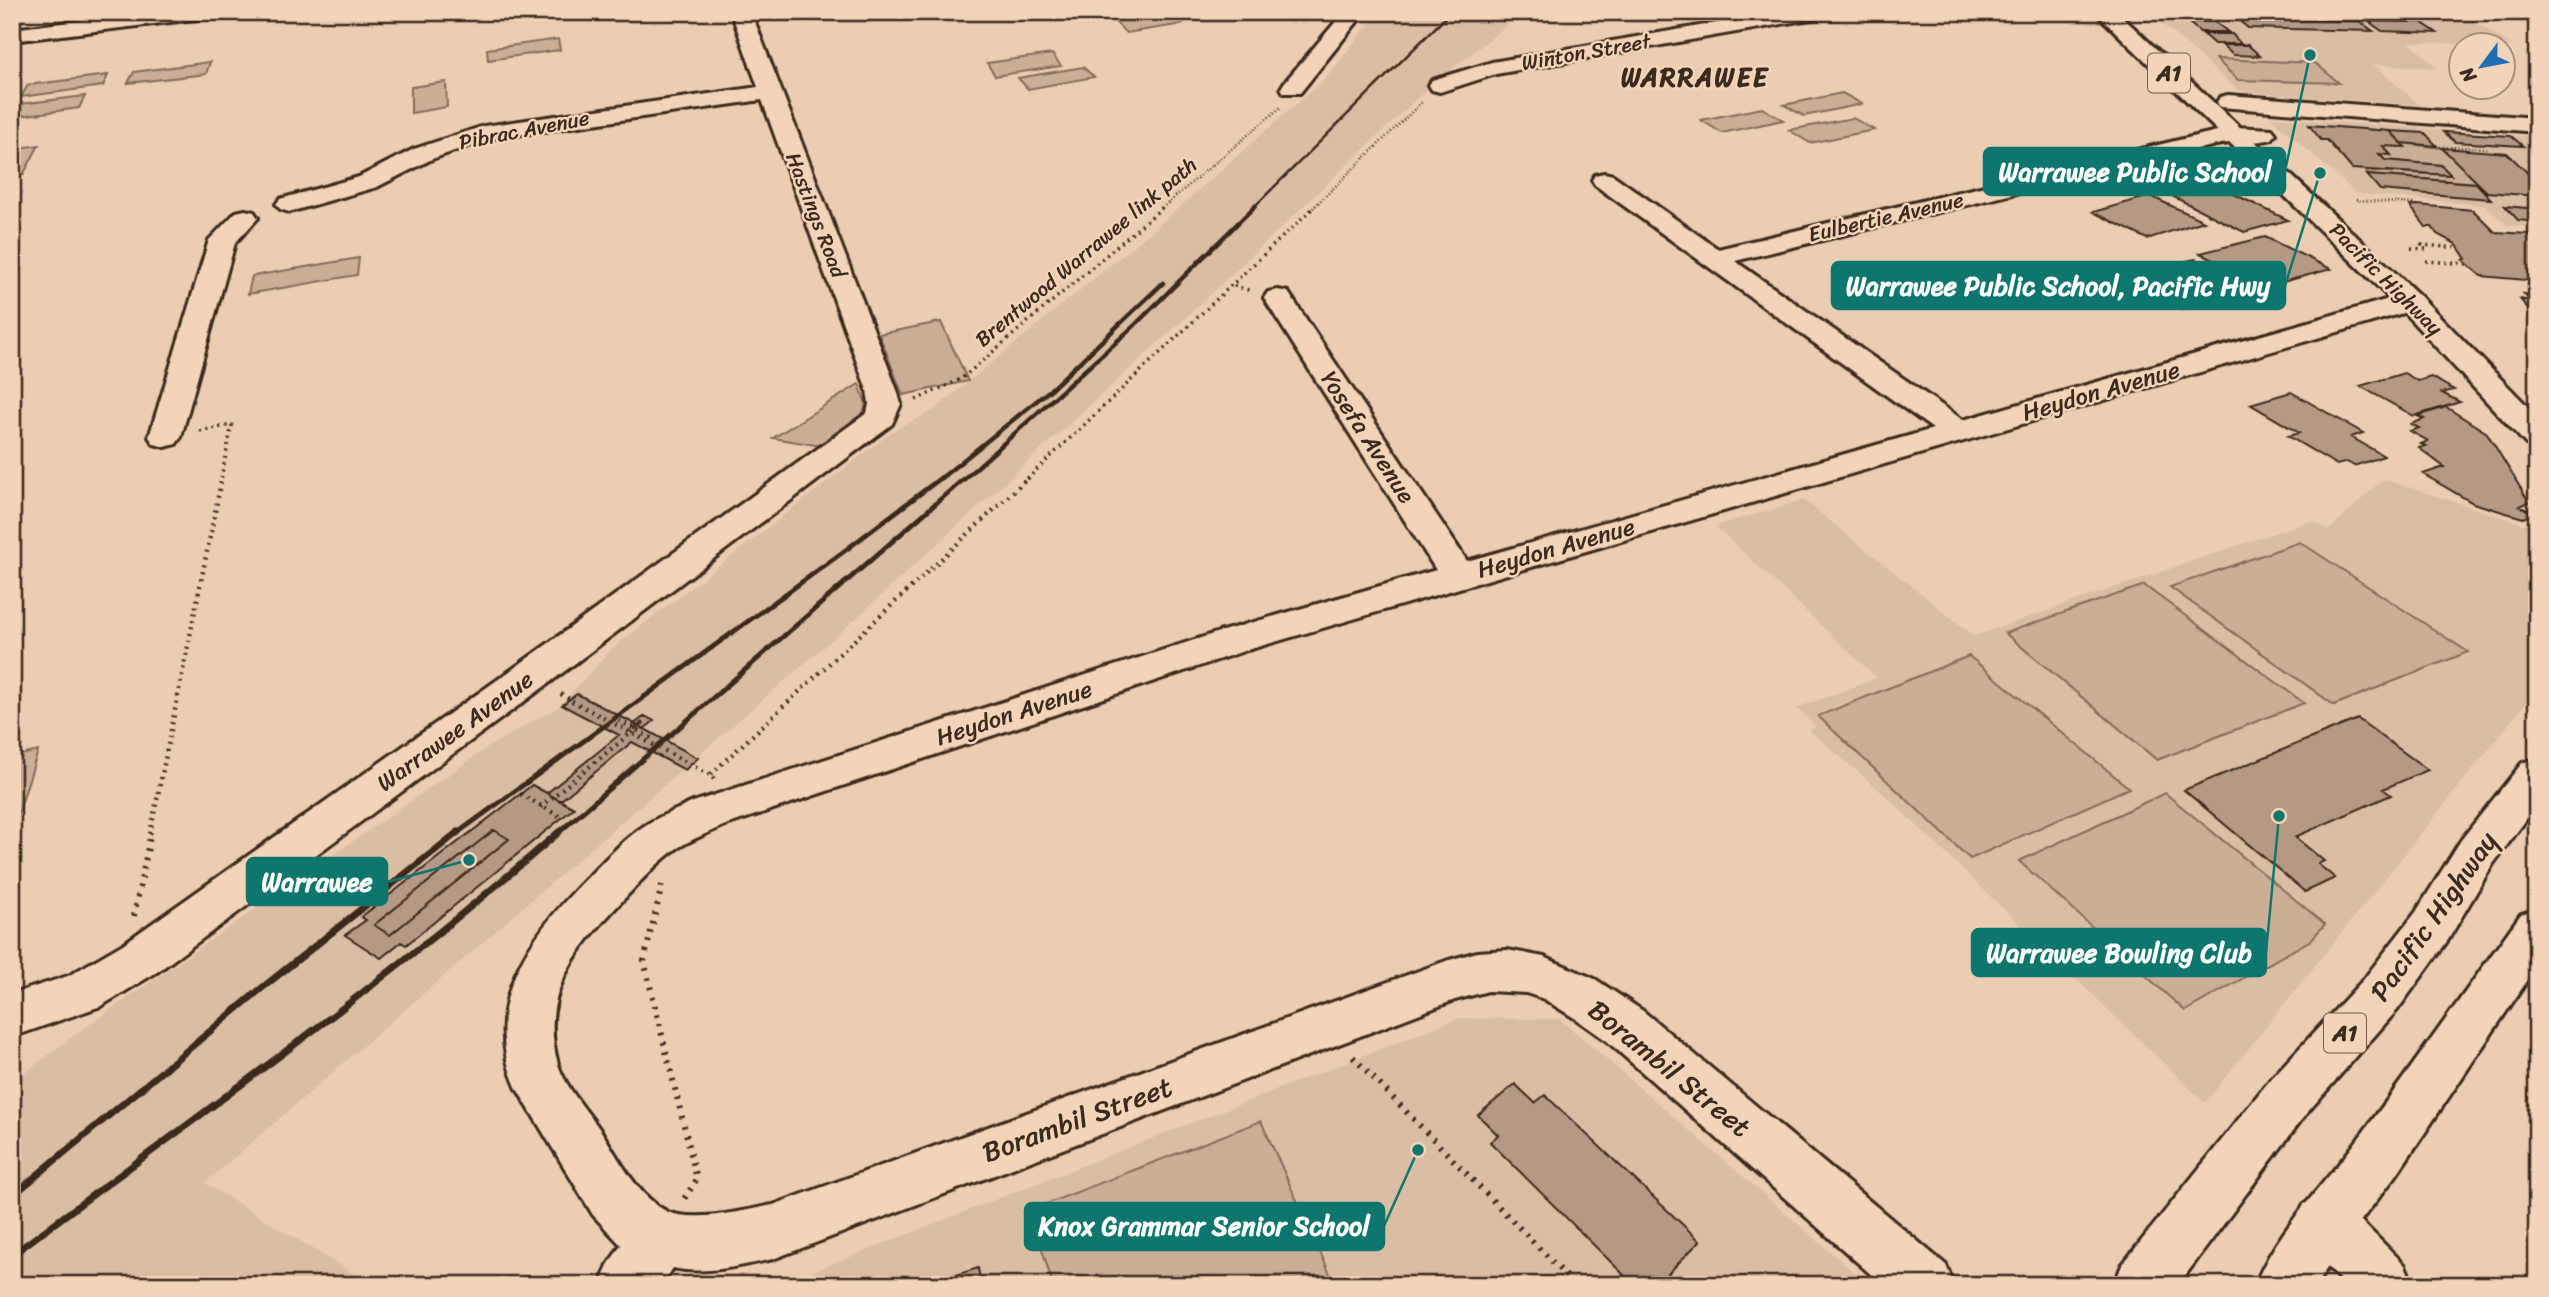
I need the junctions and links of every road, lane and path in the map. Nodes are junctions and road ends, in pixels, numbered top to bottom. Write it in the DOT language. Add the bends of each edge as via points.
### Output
graph roads {
  1 [pos="204,12"];
  2 [pos="741,12"];
  3 [pos="1355,12"];
  4 [pos="1816,12"];
  5 [pos="2105,12"];
  6 [pos="2129,12"];
  7 [pos="12,35"];
  8 [pos="1440,85"];
  9 [pos="1292,88"];
  10 [pos="770,92"];
  11 [pos="2228,102"];
  12 [pos="2537,125"];
  13 [pos="2234,134"];
  14 [pos="2263,134"];
  15 [pos="2440,147"];
  16 [pos="2497,149"];
  17 [pos="1604,180"];
  18 [pos="2356,200"];
  19 [pos="2414,204"];
  20 [pos="2411,248"];
  21 [pos="2459,248"];
  22 [pos="1713,258"];
  23 [pos="2426,261"];
  24 [pos="2468,264"];
  25 [pos="1278,298"];
  26 [pos="2410,302"];
  27 [pos="2537,395"];
  28 [pos="881,418"];
  29 [pos="1958,432"];
  30 [pos="165,437"];
  31 [pos="2537,438"];
  32 [pos="1458,576"];
  33 [pos="572,701"];
  34 [pos="619,720"];
  35 [pos="644,722"];
  36 [pos="633,731"];
  37 [pos="654,740"];
  38 [pos="2537,774"];
  39 [pos="521,794"];
  40 [pos="709,794"];
  41 [pos="540,807"];
  42 [pos="562,818"];
  43 [pos="664,877"];
  44 [pos="2537,928"];
  45 [pos="123,968"];
  46 [pos="12,1016"];
  47 [pos="1327,1027"];
  48 [pos="2324,1223"];
  49 [pos="660,1238"];
  50 [pos="628,1285"];
  51 [pos="1575,1285"];
  52 [pos="1926,1285"];
  53 [pos="2142,1285"];
  54 [pos="2283,1285"];
  55 [pos="2385,1285"];
  1 -- 7 [label="main road"];
  2 -- 10 [label="main road, Hastings Road"];
  3 -- 9 [label="main road"];
  4 -- 8 [label="main road, Winton Street" via="1492,68"];
  5 -- 13 [label="main road, Pacific Highway / A1"];
  6 -- 11 [label="main road, Pacific Highway / A1"];
  8 -- 40 [label="path"];
  9 -- 28 [label="path, Brentwood Warrawee link path" via="1291,99 961,379"];
  10 -- 28 [label="main road, Hastings Road" via="882,390"];
  10 -- 30 [label="main road, Pibrac Avenue" via="484,133 423,154 359,185 256,202 222,240"];
  11 -- 12 [label="main road"];
  11 -- 14 [label="main road, Pacific Highway / A1"];
  13 -- 14 [label="main road, Eulbertie Avenue"];
  13 -- 22 [label="main road, Eulbertie Avenue"];
  13 -- 26 [label="main road, Pacific Highway / A1"];
  14 -- 27 [label="main road, Pacific Highway / A1"];
  15 -- 16 [label="path"];
  17 -- 22 [label="main road"];
  18 -- 19 [label="path"];
  20 -- 21 [label="path"];
  22 -- 29 [label="main road"];
  23 -- 24 [label="path"];
  25 -- 32 [label="main road, Yosefa Avenue"];
  26 -- 29 [label="main road, Heydon Avenue"];
  26 -- 31 [label="main road, Pacific Highway / A1"];
  28 -- 45 [label="main road, Warrawee Avenue"];
  29 -- 32 [label="main road, Heydon Avenue"];
  30 -- 45 [label="path" via="232,425"];
  32 -- 40 [label="main road, Heydon Avenue"];
  33 -- 36 [label="path, bridge"];
  34 -- 36 [label="path"];
  35 -- 36 [label="path, bridge"];
  36 -- 37 [label="path"];
  36 -- 40 [label="path, bridge"];
  36 -- 41 [label="path"];
  38 -- 53 [label="main road, Pacific Highway / A1" via="2477,852 2432,926 2381,994 2287,1098"];
  39 -- 41 [label="path"];
  40 -- 49 [label="main road, Borambil Street" via="640,853 580,914 537,978 527,1014 536,1073 552,1102 612,1196 635,1223"];
  41 -- 42 [label="path"];
  43 -- 49 [label="path" via="644,961 697,1179"];
  44 -- 48 [label="main road" via="2376,1159"];
  45 -- 46 [label="main road, Warrawee Avenue" via="74,995"];
  47 -- 49 [label="main road, Borambil Street" via="773,1232 726,1241 686,1243"];
  47 -- 51 [label="path"];
  47 -- 52 [label="main road, Borambil Street" via="1486,971 1524,970 1556,981 1625,1026"];
  48 -- 54 [label="main road"];
  48 -- 55 [label="main road"];
  49 -- 50 [label="main road"];
}
